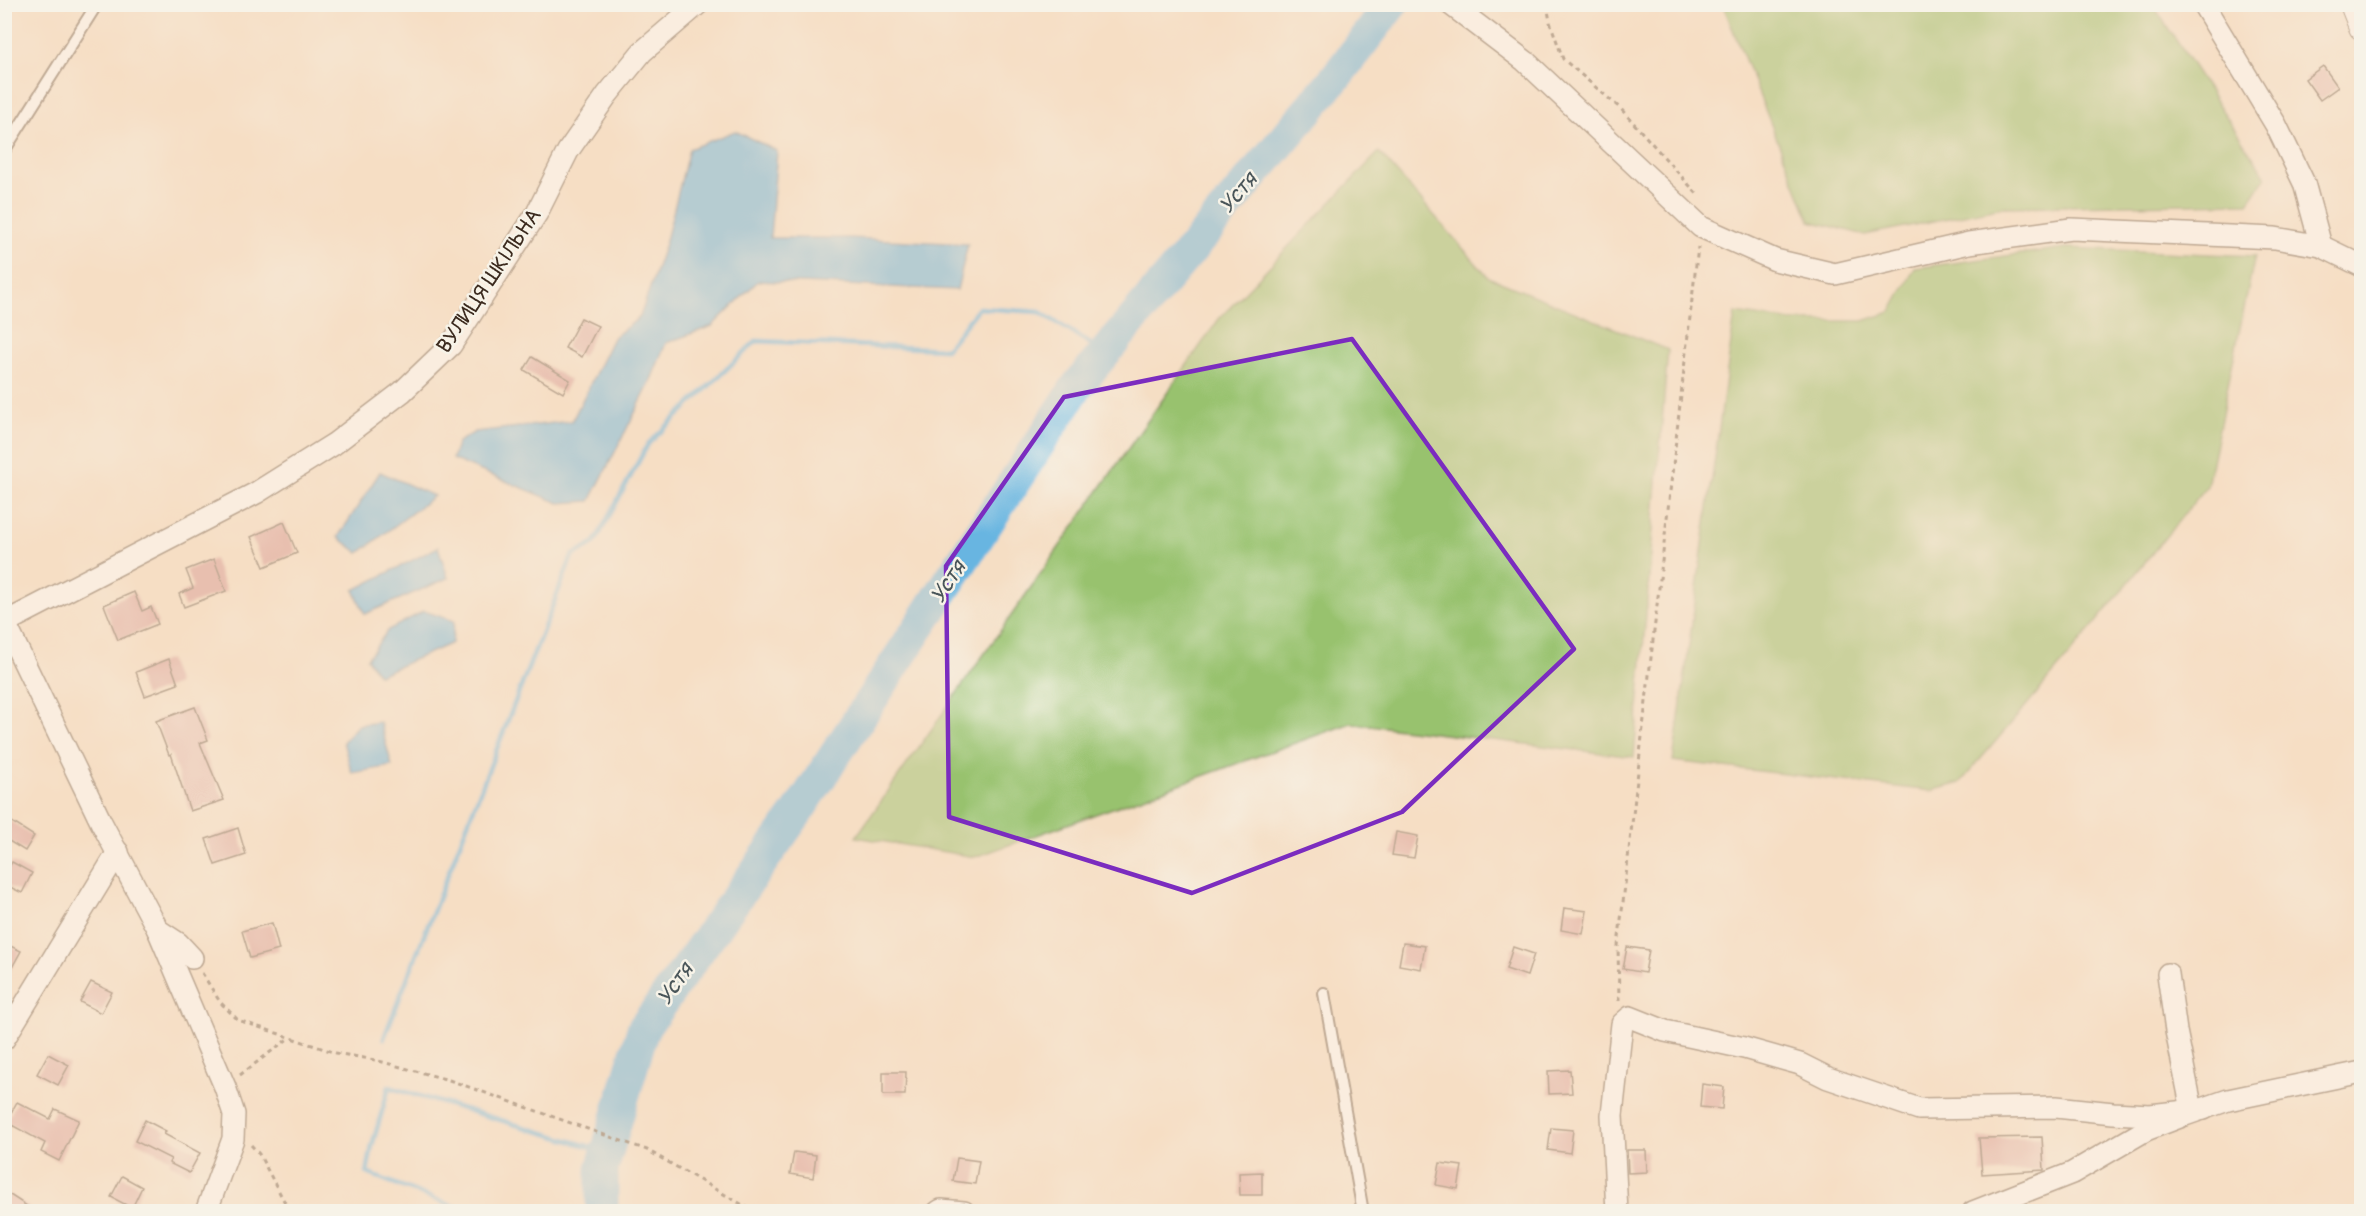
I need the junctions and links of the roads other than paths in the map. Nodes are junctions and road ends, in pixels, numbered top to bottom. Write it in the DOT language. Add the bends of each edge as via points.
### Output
graph roads {
  1 [pos="97,4"];
  2 [pos="698,4"];
  3 [pos="1450,4"];
  4 [pos="2203,4"];
  5 [pos="2353,4"];
  6 [pos="2361,27"];
  7 [pos="4,151"];
  8 [pos="2321,246"];
  9 [pos="2361,266"];
  10 [pos="5,623"];
  11 [pos="118,852"];
  12 [pos="158,930"];
  13 [pos="192,957"];
  14 [pos="2168,974"];
  15 [pos="1324,993"];
  16 [pos="4,1039"];
  17 [pos="2361,1072"];
  18 [pos="2198,1109"];
  19 [pos="206,1212"];
  20 [pos="938,1212"];
  21 [pos="964,1212"];
  22 [pos="1363,1212"];
  23 [pos="1617,1212"];
  24 [pos="1973,1212"];
  1 -- 7 [label="lane"];
  2 -- 10 [label="street, ВУЛИЦЯ ШКІЛЬНА" via="642,52 607,95 568,151 537,213 451,345 402,392 334,444 256,493"];
  3 -- 8 [label="street" via="1525,61 1701,227 1775,260 1835,274 1969,243 2071,229 2275,238"];
  4 -- 8 [label="street" via="2276,125 2304,183"];
  5 -- 6 [label="street"];
  8 -- 9 [label="street"];
  10 -- 11 [label="street"];
  11 -- 12 [label="street"];
  11 -- 16 [label="street"];
  12 -- 13 [label="street"];
  12 -- 19 [label="street" via="234,1114 233,1139"];
  14 -- 18 [label="street" via="2176,1032"];
  15 -- 22 [label="lane"];
  17 -- 18 [label="street"];
  18 -- 23 [label="street" via="2150,1115 2056,1107 1919,1109 1828,1078 1800,1064 1665,1032 1630,1017 1622,1024 1612,1115"];
  18 -- 24 [label="street" via="2146,1130 2072,1173"];
  20 -- 21 [label="street"];
}
